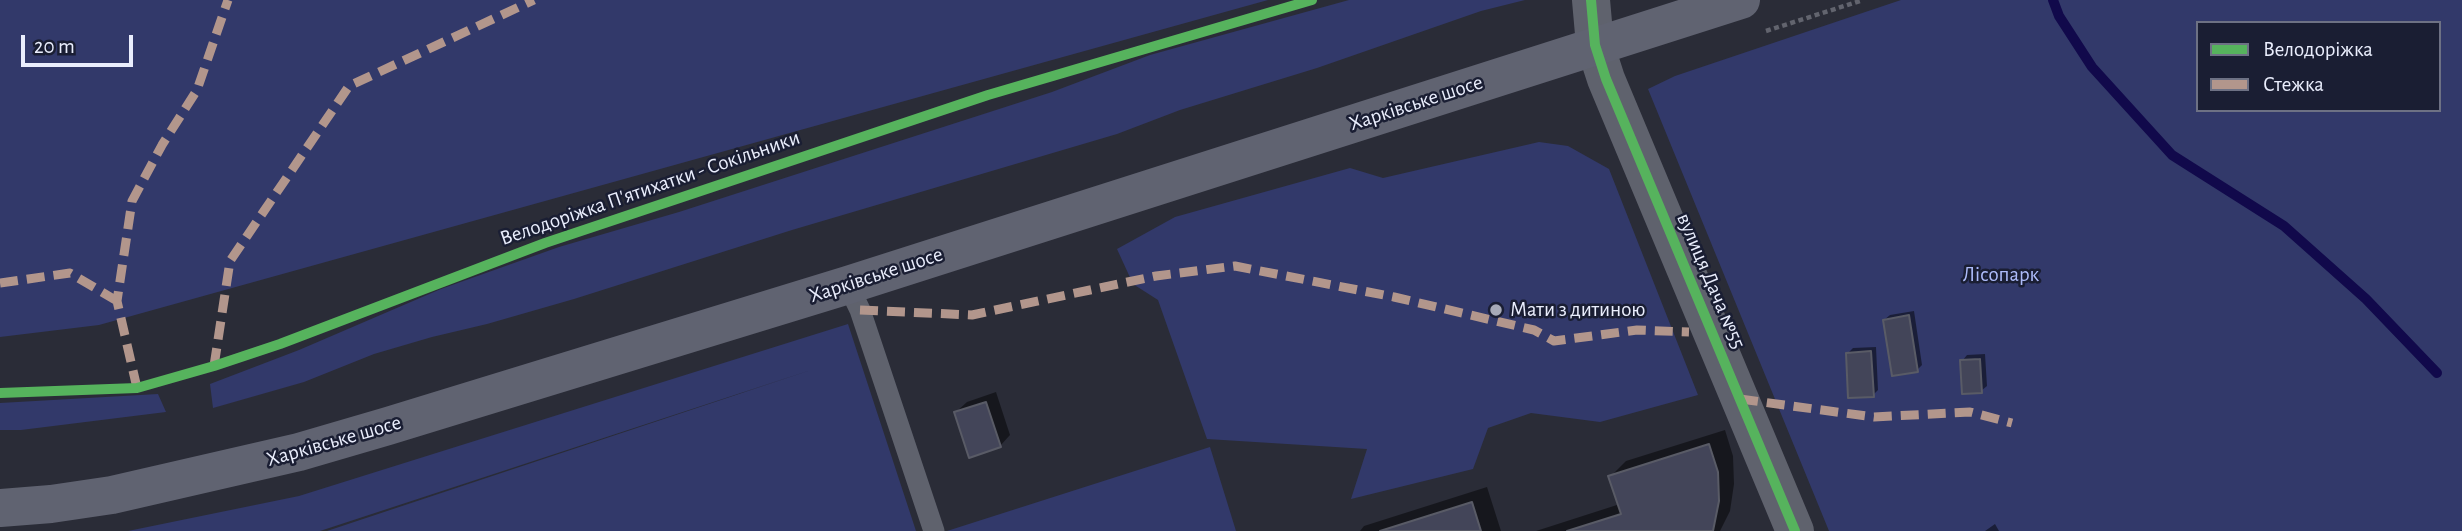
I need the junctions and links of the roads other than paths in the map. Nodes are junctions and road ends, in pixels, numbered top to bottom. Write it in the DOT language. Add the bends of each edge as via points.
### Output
graph roads {
  1 [pos="1591,0"];
  2 [pos="1741,0"];
  3 [pos="1595,45"];
  4 [pos="848,285"];
  5 [pos="0,508"];
  6 [pos="934,531"];
  7 [pos="1795,531"];
  1 -- 3 [label="street, вулиця Дача №55"];
  2 -- 3 [label="main road, Харківське шосе"];
  3 -- 4 [label="main road, Харківське шосе"];
  3 -- 7 [label="street, вулиця Дача №55"];
  4 -- 5 [label="main road, Харківське шосе" via="299,452 112,495"];
  4 -- 6 [label="lane"];
}
